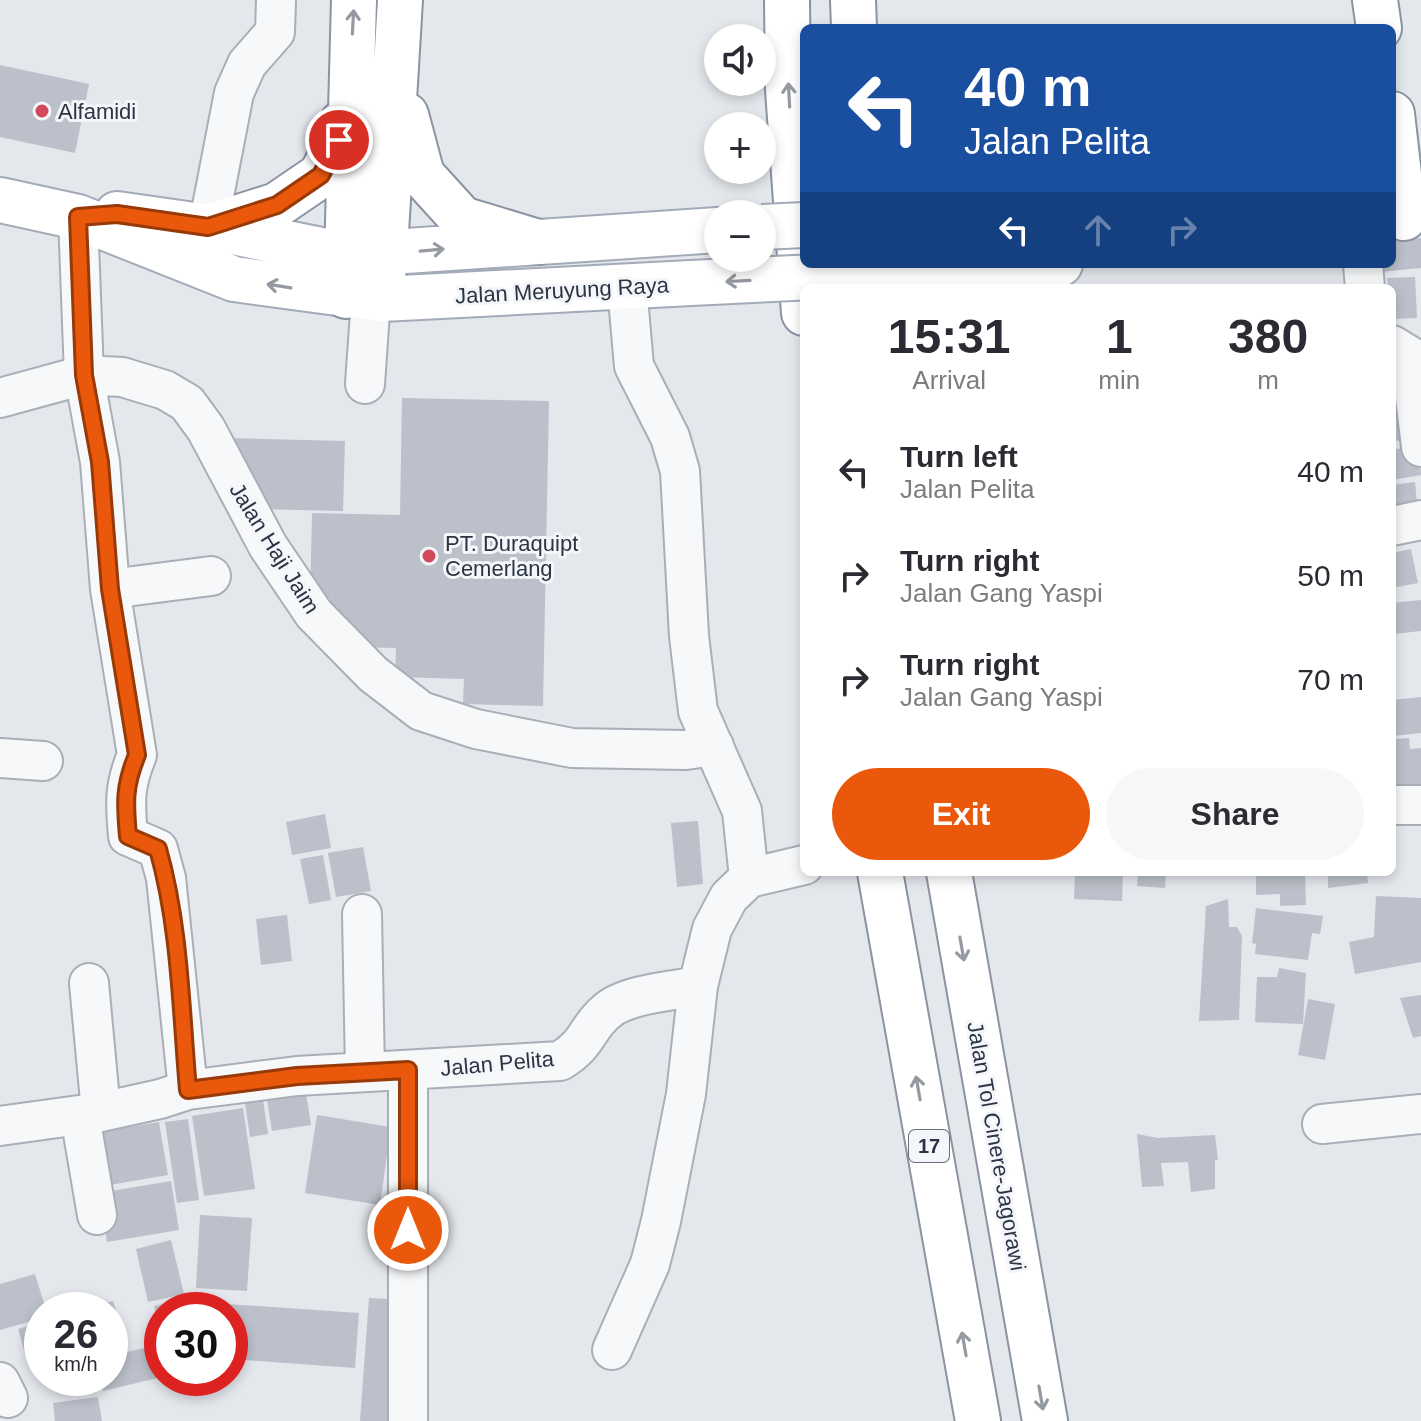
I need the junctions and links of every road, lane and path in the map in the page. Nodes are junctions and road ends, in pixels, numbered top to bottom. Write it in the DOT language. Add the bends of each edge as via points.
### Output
graph roads {
  1 [pos="276,0"];
  2 [pos="354,0"];
  3 [pos="400,0"];
  4 [pos="787,0"];
  5 [pos="853,0"];
  6 [pos="854,24"];
  7 [pos="396,78"];
  8 [pos="351,80"];
  9 [pos="1396,130"];
  10 [pos="1404,163"];
  11 [pos="0,200"];
  12 [pos="78,217"];
  13 [pos="1406,218"];
  14 [pos="800,225"];
  15 [pos="776,226"];
  16 [pos="208,227"];
  17 [pos="703,230"];
  18 [pos="538,242"];
  19 [pos="800,257"];
  20 [pos="998,268"];
  21 [pos="366,281"];
  22 [pos="627,287"];
  23 [pos="1396,347"];
  24 [pos="84,375"];
  25 [pos="365,384"];
  26 [pos="0,398"];
  27 [pos="1421,447"];
  28 [pos="1421,520"];
  29 [pos="1396,525"];
  30 [pos="211,576"];
  31 [pos="110,589"];
  32 [pos="714,746"];
  33 [pos="0,758"];
  34 [pos="43,761"];
  35 [pos="1396,805"];
  36 [pos="1421,805"];
  37 [pos="775,872"];
  38 [pos="881,876"];
  39 [pos="950,876"];
  40 [pos="362,914"];
  41 [pos="89,983"];
  42 [pos="698,986"];
  43 [pos="408,1070"];
  44 [pos="365,1071"];
  45 [pos="188,1090"];
  46 [pos="91,1114"];
  47 [pos="1421,1114"];
  48 [pos="1322,1124"];
  49 [pos="0,1126"];
  50 [pos="97,1215"];
  51 [pos="612,1350"];
  52 [pos="408,1421"];
  53 [pos="978,1421"];
  54 [pos="1045,1421"];
  1 -- 16 [label="street" via="275,32 247,64 234,93"];
  8 -- 2 [label="main road, one-way"];
  3 -- 7 [label="main road"];
  19 -- 4 [label="main road, one-way"];
  5 -- 6 [label="main road"];
  7 -- 18 [label="main road" via="422,175 462,219"];
  7 -- 21 [label="main road"];
  8 -- 16 [label="main road" via="339,140 321,175 277,205"];
  8 -- 21 [label="main road"];
  9 -- 10 [label="main road"];
  10 -- 13 [label="main road"];
  11 -- 12 [label="main road, Jalan Meruyung Raya"];
  12 -- 16 [label="main road, Jalan Meruyung Raya" via="117,214"];
  21 -- 12 [label="main road, Jalan Meruyung Raya, one-way" via="234,279"];
  12 -- 24 [label="street"];
  14 -- 15 [label="main road, bridge"];
  16 -- 21 [label="main road, Jalan Meruyung Raya"];
  17 -- 18 [label="main road, Jalan Meruyung Raya"];
  21 -- 18 [label="main road, Jalan Meruyung Raya, one-way"];
  20 -- 22 [label="main road, Jalan Meruyung Raya, one-way, bridge"];
  21 -- 22 [label="main road, Jalan Meruyung Raya"];
  21 -- 25 [label="street"];
  22 -- 32 [label="street" via="634,366 670,437 680,471 698,711"];
  23 -- 27 [label="street" via="1410,356"];
  24 -- 26 [label="street, Jalan Haji Jaim"];
  24 -- 31 [label="street" via="102,477"];
  24 -- 32 [label="street, Jalan Haji Jaim" via="122,377 187,403 268,546 314,614 373,674 421,711 476,729 572,748"];
  28 -- 29 [label="street"];
  30 -- 31 [label="street"];
  31 -- 45 [label="street" via="137,755 124,797 128,836 158,849 166,878"];
  32 -- 37 [label="street"];
  33 -- 34 [label="street"];
  35 -- 36 [label="street"];
  37 -- 42 [label="street" via="729,897 712,929"];
  53 -- 38 [label="main road, 17, one-way"];
  39 -- 54 [label="main road, Jalan Tol Cinere-Jagorawi, one-way"];
  40 -- 44 [label="street"];
  41 -- 46 [label="street"];
  42 -- 43 [label="street, Jalan Pelita" via="608,1009 583,1044 560,1061"];
  42 -- 51 [label="street" via="686,1094 661,1221 650,1264"];
  43 -- 44 [label="street, Jalan Pelita"];
  43 -- 52 [label="street"];
  44 -- 45 [label="street, Jalan Pelita"];
  45 -- 46 [label="street, Jalan Pelita"];
  46 -- 49 [label="street, Jalan Pelita"];
  46 -- 50 [label="street"];
  47 -- 48 [label="street"];
}
